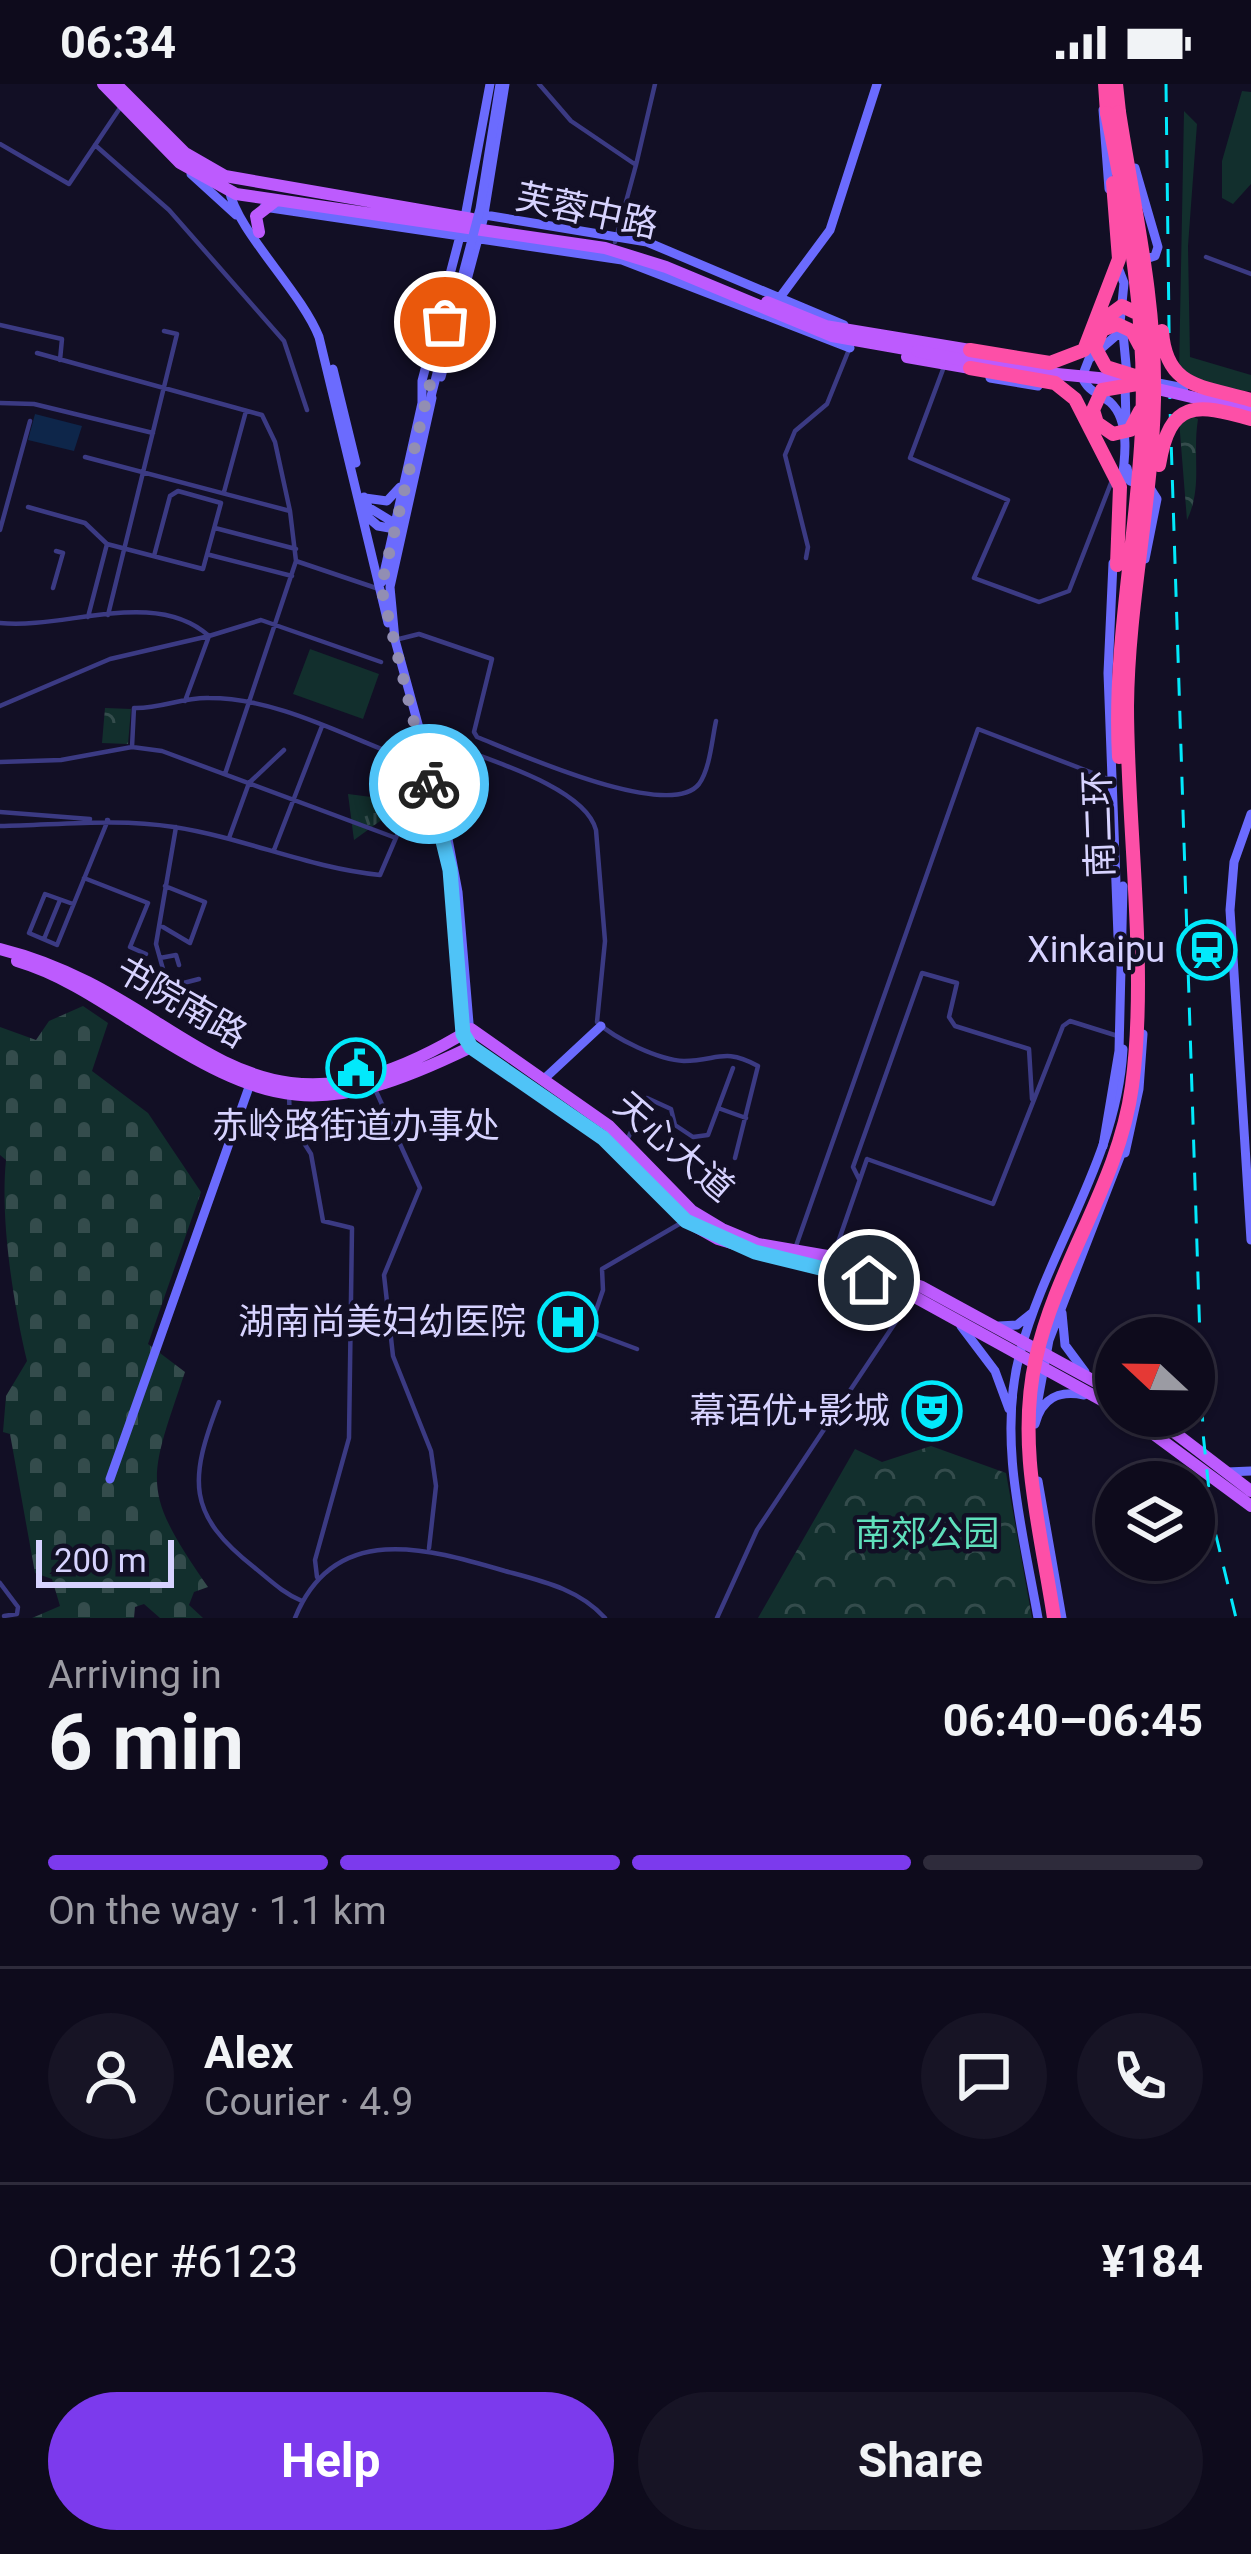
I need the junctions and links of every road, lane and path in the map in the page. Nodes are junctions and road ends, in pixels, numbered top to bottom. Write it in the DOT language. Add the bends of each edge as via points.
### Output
graph roads {
  1 [pos="103,84"];
  2 [pos="116,84"];
  3 [pos="497,84"];
  4 [pos="539,84"];
  5 [pos="655,84"];
  6 [pos="877,84"];
  7 [pos="1111,87"];
  8 [pos="123,104"];
  9 [pos="1113,115"];
  10 [pos="169,137"];
  11 [pos="0,144"];
  12 [pos="95,145"];
  13 [pos="180,163"];
  14 [pos="636,166"];
  15 [pos="1130,178"];
  16 [pos="232,185"];
  17 [pos="269,204"];
  18 [pos="245,222"];
  19 [pos="464,223"];
  20 [pos="482,225"];
  21 [pos="259,232"];
  22 [pos="616,238"];
  23 [pos="1206,256"];
  24 [pos="1251,274"];
  25 [pos="777,302"];
  26 [pos="0,325"];
  27 [pos="844,325"];
  28 [pos="164,331"];
  29 [pos="828,331"];
  30 [pos="1148,333"];
  31 [pos="1092,334"];
  32 [pos="951,344"];
  33 [pos="851,345"];
  34 [pos="917,348"];
  35 [pos="970,350"];
  36 [pos="37,353"];
  37 [pos="1096,354"];
  38 [pos="1051,358"];
  39 [pos="1143,358"];
  40 [pos="60,360"];
  41 [pos="944,364"];
  42 [pos="970,368"];
  43 [pos="1130,380"];
  44 [pos="1071,386"];
  45 [pos="1051,387"];
  46 [pos="164,388"];
  47 [pos="1097,394"];
  48 [pos="1218,397"];
  49 [pos="1143,400"];
  50 [pos="0,403"];
  51 [pos="426,404"];
  52 [pos="1251,408"];
  53 [pos="307,410"];
  54 [pos="246,411"];
  55 [pos="30,421"];
  56 [pos="1153,428"];
  57 [pos="1093,432"];
  58 [pos="154,433"];
  59 [pos="86,457"];
  60 [pos="144,472"];
  61 [pos="403,483"];
  62 [pos="1113,483"];
  63 [pos="0,494"];
  64 [pos="223,494"];
  65 [pos="364,498"];
  66 [pos="9,500"];
  67 [pos="28,507"];
  68 [pos="290,511"];
  69 [pos="363,513"];
  70 [pos="1117,513"];
  71 [pos="397,526"];
  72 [pos="214,528"];
  73 [pos="0,530"];
  74 [pos="107,544"];
  75 [pos="125,549"];
  76 [pos="296,550"];
  77 [pos="56,551"];
  78 [pos="207,555"];
  79 [pos="154,556"];
  80 [pos="806,558"];
  81 [pos="296,561"];
  82 [pos="292,576"];
  83 [pos="1135,582"];
  84 [pos="379,587"];
  85 [pos="53,588"];
  86 [pos="108,615"];
  87 [pos="88,617"];
  88 [pos="0,623"];
  89 [pos="277,627"];
  90 [pos="209,636"];
  91 [pos="395,640"];
  92 [pos="381,662"];
  93 [pos="1117,691"];
  94 [pos="185,701"];
  95 [pos="250,702"];
  96 [pos="0,706"];
  97 [pos="716,721"];
  98 [pos="322,726"];
  99 [pos="132,747"];
  100 [pos="423,749"];
  101 [pos="284,750"];
  102 [pos="399,756"];
  103 [pos="0,762"];
  104 [pos="225,774"];
  105 [pos="1112,780"];
  106 [pos="250,783"];
  107 [pos="294,800"];
  108 [pos="0,812"];
  109 [pos="1251,814"];
  110 [pos="108,820"];
  111 [pos="1251,823"];
  112 [pos="0,826"];
  113 [pos="176,827"];
  114 [pos="229,838"];
  115 [pos="396,838"];
  116 [pos="274,852"];
  117 [pos="84,878"];
  118 [pos="165,886"];
  119 [pos="1127,887"];
  120 [pos="60,899"];
  121 [pos="73,904"];
  122 [pos="163,927"];
  123 [pos="44,939"];
  124 [pos="0,953"];
  125 [pos="146,954"];
  126 [pos="160,958"];
  127 [pos="178,965"];
  128 [pos="199,979"];
  129 [pos="601,1027"];
  130 [pos="466,1031"];
  131 [pos="1123,1038"];
  132 [pos="471,1047"];
  133 [pos="733,1068"];
  134 [pos="544,1079"];
  135 [pos="374,1086"];
  136 [pos="249,1087"];
  137 [pos="289,1095"];
  138 [pos="1032,1104"];
  139 [pos="718,1108"];
  140 [pos="746,1118"];
  141 [pos="625,1143"];
  142 [pos="734,1157"];
  143 [pos="1097,1163"];
  144 [pos="1119,1170"];
  145 [pos="1251,1178"];
  146 [pos="860,1180"];
  147 [pos="686,1221"];
  148 [pos="1251,1240"];
  149 [pos="794,1251"];
  150 [pos="833,1257"];
  151 [pos="913,1296"];
  152 [pos="1065,1296"];
  153 [pos="1036,1309"];
  154 [pos="953,1318"];
  155 [pos="981,1320"];
  156 [pos="638,1349"];
  157 [pos="1021,1350"];
  158 [pos="1043,1362"];
  159 [pos="1095,1382"];
  160 [pos="1095,1387"];
  161 [pos="1095,1393"];
  162 [pos="219,1402"];
  163 [pos="1011,1418"];
  164 [pos="1035,1424"];
  165 [pos="1158,1437"];
  166 [pos="1181,1437"];
  167 [pos="1251,1471"];
  168 [pos="1226,1472"];
  169 [pos="110,1479"];
  170 [pos="1251,1491"];
  171 [pos="1251,1506"];
  172 [pos="429,1548"];
  173 [pos="317,1577"];
  174 [pos="0,1582"];
  175 [pos="302,1601"];
  176 [pos="3,1614"];
  177 [pos="295,1618"];
  178 [pos="605,1618"];
  179 [pos="717,1618"];
  180 [pos="1050,1618"];
  1 -- 8 [label="main road, 芙蓉中路"];
  2 -- 10 [label="main road, 芙蓉中路"];
  3 -- 19 [label="main road"];
  3 -- 20 [label="main road"];
  3 -- 51 [label="main road, bridge"];
  4 -- 14 [label="street" via="571,121"];
  5 -- 14 [label="street"];
  6 -- 25 [label="main road" via="830,230"];
  7 -- 9 [label="highway, 南二环"];
  8 -- 12 [label="street"];
  8 -- 13 [label="main road, 芙蓉中路"];
  9 -- 15 [label="highway, 南二环, bridge"];
  9 -- 30 [label="highway, 南二环, bridge"];
  9 -- 31 [label="highway, bridge" via="1120,245"];
  9 -- 37 [label="main road" via="1116,262 1124,283 1119,333"];
  9 -- 43 [label="main road" via="1158,247 1129,273"];
  10 -- 16 [label="main road, 芙蓉中路"];
  10 -- 19 [label="main road" via="259,181"];
  11 -- 12 [label="street" via="69,184"];
  12 -- 53 [label="street" via="169,209 284,340"];
  13 -- 16 [label="main road, 芙蓉中路"];
  13 -- 18 [label="main road"];
  14 -- 22 [label="street"];
  15 -- 30 [label="highway, 南二环, bridge" via="1149,275"];
  15 -- 52 [label="highway, bridge" via="1150,242 1167,362 1187,381"];
  16 -- 17 [label="main road, 芙蓉中路"];
  16 -- 18 [label="main road"];
  16 -- 19 [label="main road, 芙蓉中路"];
  16 -- 21 [label="main road"];
  17 -- 19 [label="main road, 芙蓉中路"];
  17 -- 21 [label="main road" via="256,216"];
  18 -- 69 [label="main road" via="320,337"];
  19 -- 20 [label="main road, 芙蓉中路"];
  19 -- 51 [label="main road" via="422,381"];
  20 -- 22 [label="main road, 芙蓉中路"];
  20 -- 29 [label="main road, 芙蓉中路" via="636,256"];
  20 -- 33 [label="main road" via="639,264 788,328"];
  20 -- 51 [label="main road"];
  21 -- 65 [label="main road" via="325,336"];
  22 -- 25 [label="main road, 芙蓉中路"];
  23 -- 24 [label="street"];
  25 -- 27 [label="main road"];
  25 -- 29 [label="main road, 芙蓉中路"];
  26 -- 40 [label="street" via="62,339"];
  27 -- 29 [label="main road"];
  27 -- 32 [label="main road"];
  28 -- 46 [label="street" via="177,334"];
  29 -- 33 [label="main road, 芙蓉中路"];
  29 -- 34 [label="main road, 芙蓉中路"];
  30 -- 31 [label="highway, bridge" via="1149,322 1129,306 1108,311"];
  30 -- 39 [label="highway, 南二环, bridge"];
  30 -- 56 [label="highway, 南二环, bridge"];
  31 -- 35 [label="highway, bridge" via="1064,362"];
  32 -- 35 [label="main road"];
  32 -- 38 [label="main road"];
  33 -- 34 [label="main road"];
  33 -- 41 [label="main road"];
  33 -- 80 [label="street" via="827,404 795,431 785,455"];
  34 -- 43 [label="main road, 芙蓉中路, bridge"];
  36 -- 40 [label="street"];
  37 -- 38 [label="main road"];
  37 -- 43 [label="main road" via="1114,356"];
  37 -- 47 [label="main road" via="1082,377"];
  38 -- 45 [label="main road" via="1060,368"];
  39 -- 43 [label="highway, bridge" via="1128,328 1111,325 1098,335 1101,363"];
  39 -- 49 [label="highway, 南二环, bridge"];
  40 -- 46 [label="street"];
  41 -- 42 [label="main road"];
  41 -- 45 [label="main road"];
  41 -- 62 [label="street" via="910,458 1007,500 974,578 1039,602 1069,591"];
  42 -- 57 [label="highway, bridge" via="1063,387"];
  43 -- 47 [label="main road"];
  43 -- 48 [label="main road, bridge"];
  43 -- 49 [label="highway, bridge" via="1102,390 1094,417 1121,434 1134,425"];
  43 -- 52 [label="main road, 芙蓉中路, bridge"];
  43 -- 144 [label="main road" via="1128,476 1153,491 1157,505 1136,620 1139,1046"];
  44 -- 45 [label="main road"];
  44 -- 47 [label="main road"];
  44 -- 62 [label="main road" via="1069,398"];
  46 -- 54 [label="street"];
  46 -- 58 [label="street"];
  47 -- 70 [label="main road" via="1123,424"];
  48 -- 52 [label="main road"];
  48 -- 52 [label="main road" via="1234,419"];
  49 -- 93 [label="highway, 南二环, bridge"];
  50 -- 58 [label="street"];
  51 -- 61 [label="main road"];
  51 -- 71 [label="main road"];
  52 -- 83 [label="highway, bridge" via="1205,407 1172,422"];
  54 -- 64 [label="street"];
  54 -- 68 [label="street" via="262,415 275,442"];
  55 -- 66 [label="street"];
  56 -- 57 [label="highway, bridge" via="1143,448 1125,456"];
  56 -- 83 [label="highway, 南二环, bridge"];
  57 -- 93 [label="highway, bridge" via="1121,497"];
  58 -- 60 [label="street"];
  59 -- 60 [label="street"];
  60 -- 64 [label="street"];
  60 -- 75 [label="street"];
  61 -- 65 [label="main road" via="387,502"];
  61 -- 71 [label="main road"];
  62 -- 70 [label="main road"];
  63 -- 66 [label="street"];
  64 -- 68 [label="street"];
  65 -- 71 [label="main road"];
  66 -- 73 [label="street"];
  67 -- 74 [label="street" via="85,523"];
  68 -- 76 [label="street"];
  69 -- 71 [label="main road"];
  69 -- 84 [label="main road"];
  70 -- 105 [label="main road" via="1108,673"];
  71 -- 84 [label="main road"];
  71 -- 91 [label="main road"];
  72 -- 76 [label="street"];
  72 -- 78 [label="street"];
  72 -- 79 [label="street" via="221,503 178,491"];
  74 -- 75 [label="street"];
  74 -- 87 [label="street"];
  75 -- 79 [label="street"];
  75 -- 86 [label="street"];
  76 -- 81 [label="street"];
  77 -- 85 [label="street" via="63,553"];
  78 -- 79 [label="street" via="203,569"];
  78 -- 82 [label="street"];
  81 -- 82 [label="street"];
  81 -- 84 [label="street"];
  82 -- 89 [label="street"];
  83 -- 119 [label="highway, 南二环, bridge"];
  84 -- 100 [label="main road"];
  86 -- 87 [label="street"];
  86 -- 90 [label="street" via="148,613 195,623"];
  87 -- 88 [label="street"];
  89 -- 90 [label="street" via="261,620"];
  89 -- 92 [label="street"];
  89 -- 95 [label="street"];
  90 -- 94 [label="street"];
  90 -- 96 [label="street" via="110,659"];
  91 -- 97 [label="street" via="419,634 492,659 477,737 623,790 675,794 698,786"];
  91 -- 100 [label="main road"];
  93 -- 119 [label="highway, 南二环, bridge"];
  94 -- 95 [label="street"];
  94 -- 99 [label="street" via="134,707"];
  95 -- 98 [label="street"];
  95 -- 104 [label="street"];
  98 -- 102 [label="street"];
  98 -- 107 [label="street"];
  99 -- 103 [label="street"];
  99 -- 104 [label="street"];
  100 -- 102 [label="street"];
  100 -- 129 [label="street" via="440,741 569,795 591,813 605,941"];
  100 -- 130 [label="main road" via="458,892"];
  101 -- 106 [label="street"];
  102 -- 115 [label="street" via="410,805"];
  104 -- 106 [label="street"];
  105 -- 131 [label="main road"];
  105 -- 149 [label="street" via="978,729"];
  106 -- 107 [label="street"];
  106 -- 114 [label="street"];
  107 -- 115 [label="street"];
  107 -- 116 [label="street"];
  108 -- 110 [label="street"];
  109 -- 148 [label="main road" via="1234,862 1230,910"];
  110 -- 112 [label="street"];
  110 -- 113 [label="street"];
  110 -- 117 [label="street"];
  111 -- 145 [label="main road" via="1235,912"];
  113 -- 114 [label="street"];
  113 -- 118 [label="street"];
  114 -- 116 [label="street"];
  115 -- 116 [label="street" via="380,875"];
  117 -- 121 [label="street"];
  117 -- 125 [label="street" via="148,903 130,947"];
  118 -- 122 [label="street"];
  118 -- 122 [label="street" via="205,902 190,943"];
  119 -- 143 [label="main road, bridge" via="1119,1052"];
  119 -- 144 [label="main road, bridge" via="1143,1048"];
  119 -- 180 [label="highway, 南二环, bridge" via="1136,1031 1129,1108 1046,1324 1029,1399 1029,1470"];
  120 -- 121 [label="street"];
  120 -- 123 [label="street"];
  120 -- 123 [label="street" via="45,893 29,933"];
  121 -- 123 [label="street" via="57,945"];
  122 -- 126 [label="street"];
  124 -- 130 [label="main road, 书院南路" via="68,971 218,1063 274,1081 326,1085 388,1069"];
  124 -- 136 [label="main road, 书院南路" via="63,980"];
  126 -- 127 [label="street" via="176,955"];
  126 -- 128 [label="street" via="168,987"];
  129 -- 134 [label="main road"];
  129 -- 140 [label="street" via="682,1061 722,1052 754,1063 760,1070"];
  130 -- 132 [label="main road"];
  130 -- 134 [label="main road, 天心大道"];
  131 -- 138 [label="street" via="1070,1021 1063,1026"];
  131 -- 143 [label="main road" via="1116,1106"];
  132 -- 135 [label="main road, 书院南路"];
  132 -- 147 [label="main road, 天心大道" via="603,1138"];
  133 -- 139 [label="street"];
  134 -- 141 [label="main road, 天心大道"];
  135 -- 137 [label="main road, 书院南路"];
  135 -- 172 [label="street" via="420,1188 384,1275 393,1356 436,1486"];
  136 -- 137 [label="main road, 书院南路"];
  136 -- 169 [label="main road"];
  137 -- 173 [label="street" via="323,1221 352,1228 349,1438"];
  138 -- 146 [label="street" via="993,1204 867,1159"];
  138 -- 146 [label="street" via="1029,1049 955,1025 949,1017 957,983 922,973 853,1167"];
  139 -- 140 [label="street"];
  139 -- 141 [label="street" via="708,1135 693,1137 670,1109 647,1098"];
  140 -- 142 [label="street"];
  141 -- 149 [label="main road, 天心大道" via="692,1211 758,1244"];
  143 -- 153 [label="main road"];
  144 -- 152 [label="main road"];
  146 -- 150 [label="street"];
  147 -- 151 [label="main road, 天心大道" via="755,1252"];
  147 -- 156 [label="street" via="602,1269 589,1330"];
  149 -- 150 [label="main road, 天心大道"];
  150 -- 155 [label="main road, 天心大道" via="922,1287"];
  151 -- 154 [label="main road, 天心大道"];
  151 -- 179 [label="street" via="757,1530"];
  152 -- 158 [label="main road"];
  152 -- 159 [label="main road" via="1065,1345"];
  153 -- 155 [label="main road" via="1017,1324"];
  153 -- 157 [label="main road"];
  154 -- 157 [label="main road, 天心大道"];
  154 -- 163 [label="main road" via="994,1371"];
  155 -- 157 [label="main road, 天心大道"];
  157 -- 158 [label="main road, 天心大道"];
  157 -- 163 [label="main road"];
  158 -- 160 [label="main road, 天心大道"];
  158 -- 164 [label="main road"];
  161 -- 164 [label="main road" via="1055,1395"];
  162 -- 175 [label="street" via="199,1459 199,1502 220,1540"];
  163 -- 180 [label="main road" via="1016,1490"];
  164 -- 180 [label="main road"];
  165 -- 171 [label="main road"];
  166 -- 168 [label="main road"];
  167 -- 168 [label="main road"];
  168 -- 170 [label="main road"];
  172 -- 173 [label="street" via="377,1550"];
  172 -- 178 [label="street" via="569,1591"];
  173 -- 175 [label="street"];
  174 -- 176 [label="street" via="18,1607"];
  175 -- 177 [label="street"];
}
